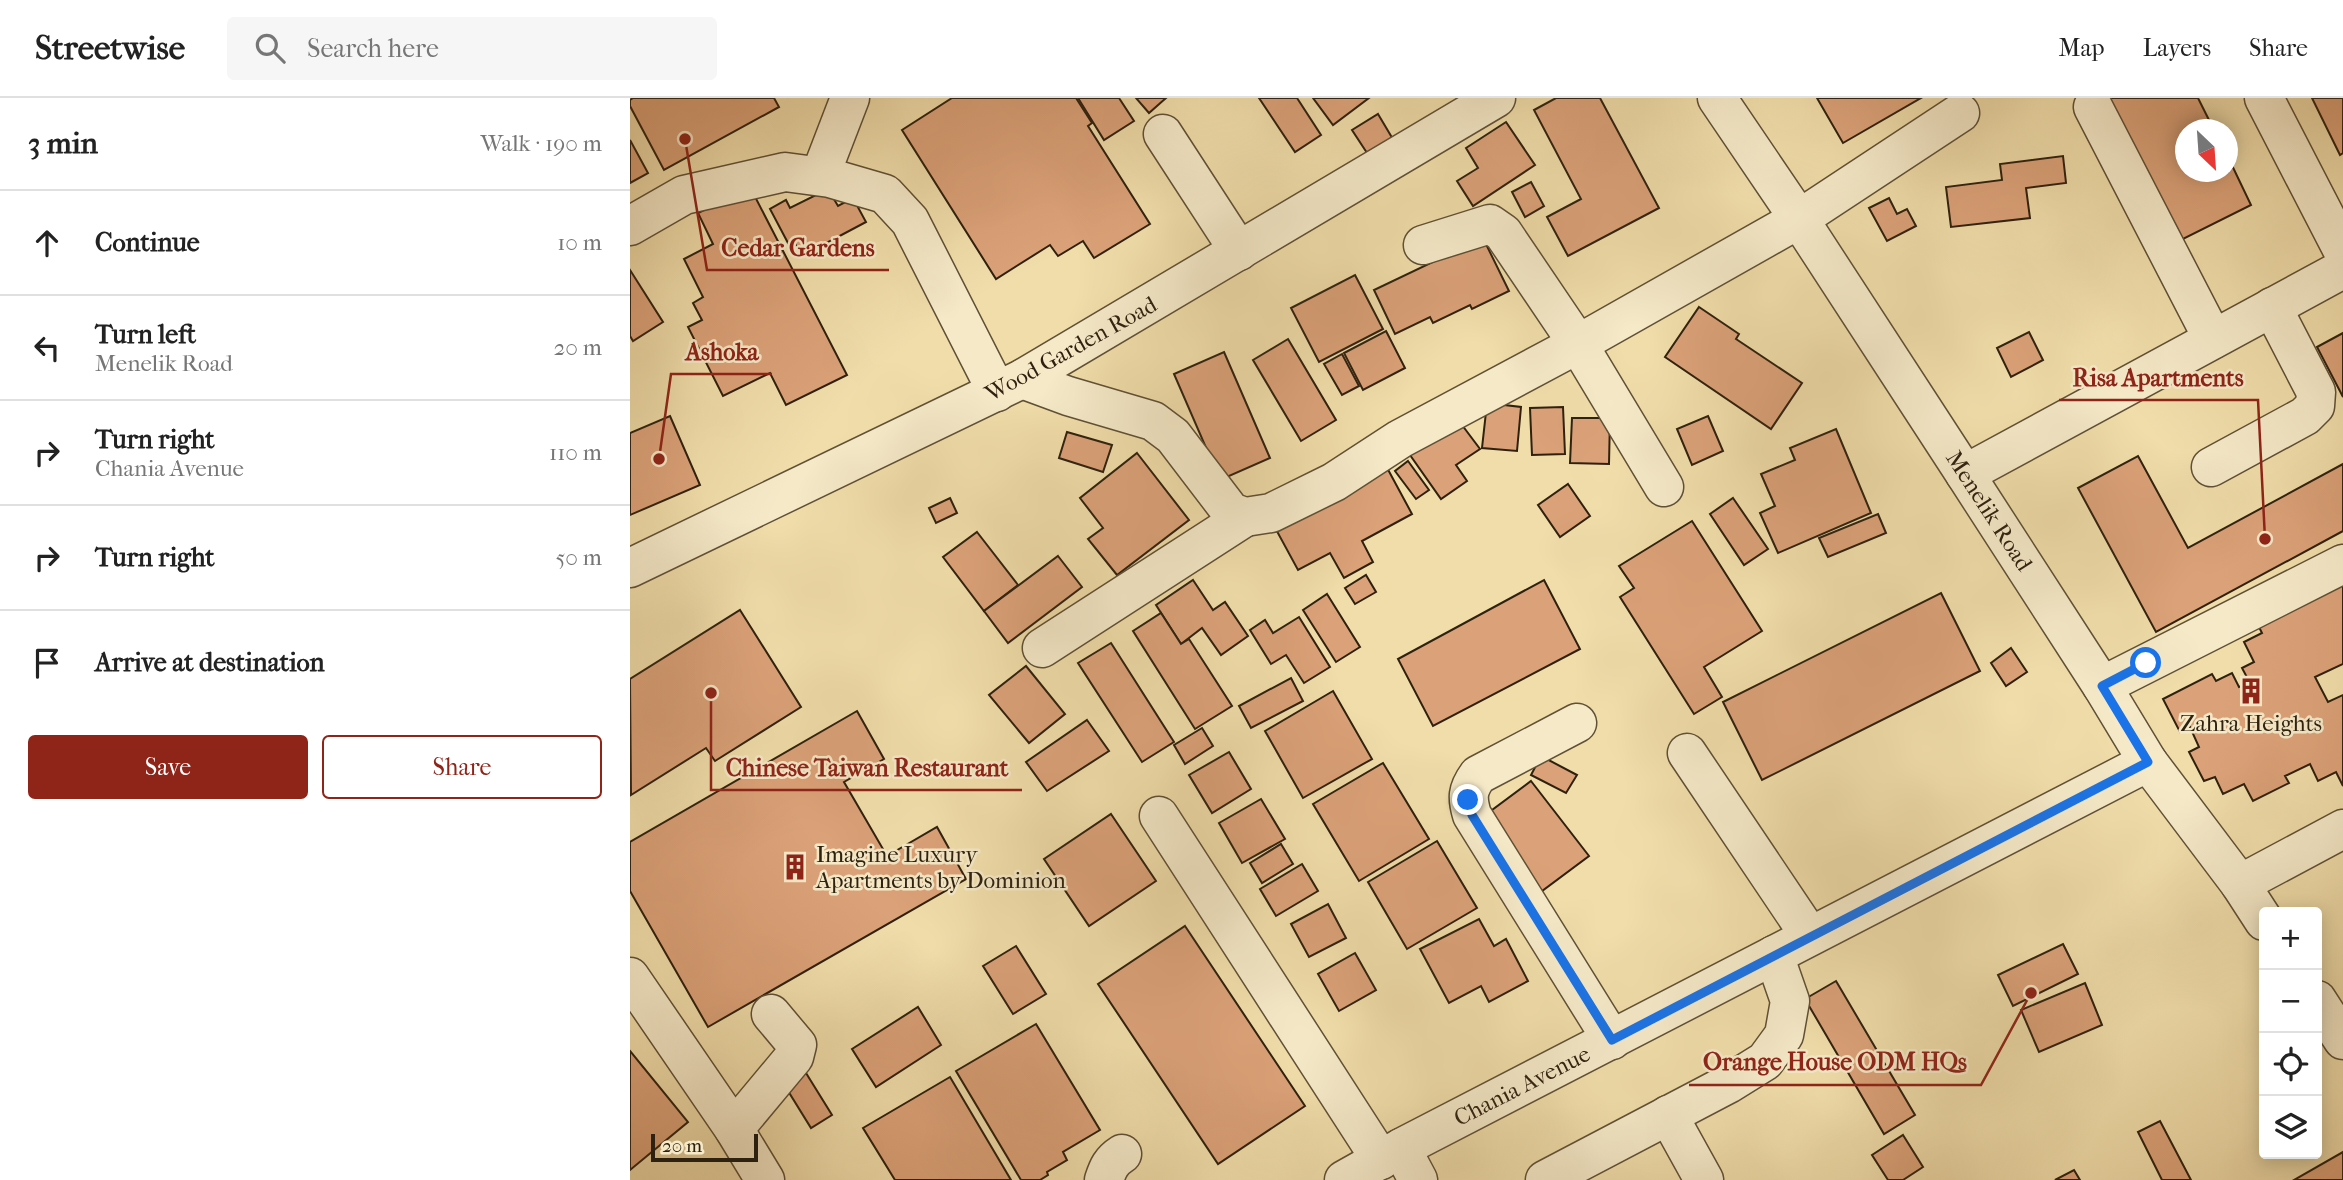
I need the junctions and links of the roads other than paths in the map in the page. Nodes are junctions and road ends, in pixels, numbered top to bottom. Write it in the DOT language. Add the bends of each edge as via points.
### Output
graph roads {
  1 [pos="850,98"];
  2 [pos="1496,98"];
  3 [pos="1717,98"];
  4 [pos="2264,98"];
  5 [pos="2093,107"];
  6 [pos="1960,113"];
  7 [pos="1163,134"];
  8 [pos="820,176"];
  9 [pos="1799,219"];
  10 [pos="630,226"];
  11 [pos="1423,245"];
  12 [pos="1239,251"];
  13 [pos="2343,251"];
  14 [pos="2343,269"];
  15 [pos="2272,307"];
  16 [pos="2213,339"];
  17 [pos="1578,344"];
  18 [pos="1010,386"];
  19 [pos="2211,467"];
  20 [pos="1965,474"];
  21 [pos="1664,487"];
  22 [pos="1245,517"];
  23 [pos="2343,564"];
  24 [pos="630,568"];
  25 [pos="1042,648"];
  26 [pos="2102,686"];
  27 [pos="1577,723"];
  28 [pos="1687,753"];
  29 [pos="2148,762"];
  30 [pos="1158,816"];
  31 [pos="2343,830"];
  32 [pos="2240,884"];
  33 [pos="2259,913"];
  34 [pos="1810,936"];
  35 [pos="1774,955"];
  36 [pos="630,977"];
  37 [pos="2322,1008"];
  38 [pos="771,1014"];
  39 [pos="1612,1040"];
  40 [pos="2343,1040"];
  41 [pos="1668,1115"];
  42 [pos="734,1129"];
  43 [pos="1400,1163"];
  44 [pos="765,1180"];
  45 [pos="1344,1180"];
  46 [pos="1545,1180"];
  47 [pos="1704,1180"];
  1 -- 8 [label="street"];
  2 -- 12 [label="street, Wood Garden Road"];
  3 -- 9 [label="street, Menelik Road"];
  4 -- 13 [label="street"];
  5 -- 16 [label="street"];
  6 -- 9 [label="street"];
  7 -- 12 [label="street"];
  8 -- 10 [label="street" via="785,172 684,195"];
  8 -- 18 [label="street" via="885,194 910,221"];
  9 -- 17 [label="street"];
  9 -- 20 [label="street, Menelik Road"];
  11 -- 17 [label="street" via="1490,225 1503,233"];
  12 -- 18 [label="street, Wood Garden Road"];
  14 -- 15 [label="street"];
  15 -- 16 [label="street"];
  15 -- 19 [label="street" via="2316,391 2315,406 2305,416"];
  16 -- 20 [label="street"];
  17 -- 21 [label="street"];
  17 -- 22 [label="street" via="1400,439 1334,482 1270,513"];
  18 -- 22 [label="street" via="1068,396 1153,421 1172,436 1231,512"];
  18 -- 24 [label="street, Wood Garden Road"];
  20 -- 26 [label="street, Menelik Road"];
  22 -- 25 [label="street"];
  23 -- 26 [label="street"];
  26 -- 29 [label="street, Menelik Road"];
  27 -- 39 [label="street" via="1478,775 1469,787 1468,800 1472,815"];
  28 -- 34 [label="street"];
  29 -- 32 [label="street, Menelik Road"];
  29 -- 34 [label="street, Chania Avenue"];
  30 -- 43 [label="street"];
  31 -- 32 [label="street"];
  32 -- 33 [label="street, Menelik Road"];
  34 -- 35 [label="street, Chania Avenue"];
  35 -- 39 [label="street, Chania Avenue"];
  35 -- 41 [label="street" via="1790,1001 1784,1035 1765,1061"];
  36 -- 42 [label="street"];
  37 -- 40 [label="street"];
  38 -- 42 [label="street" via="797,1045 794,1057"];
  39 -- 43 [label="street, Chania Avenue"];
  41 -- 46 [label="street"];
  41 -- 47 [label="street"];
  42 -- 44 [label="street"];
  43 -- 45 [label="street, Chania Avenue"];
}
